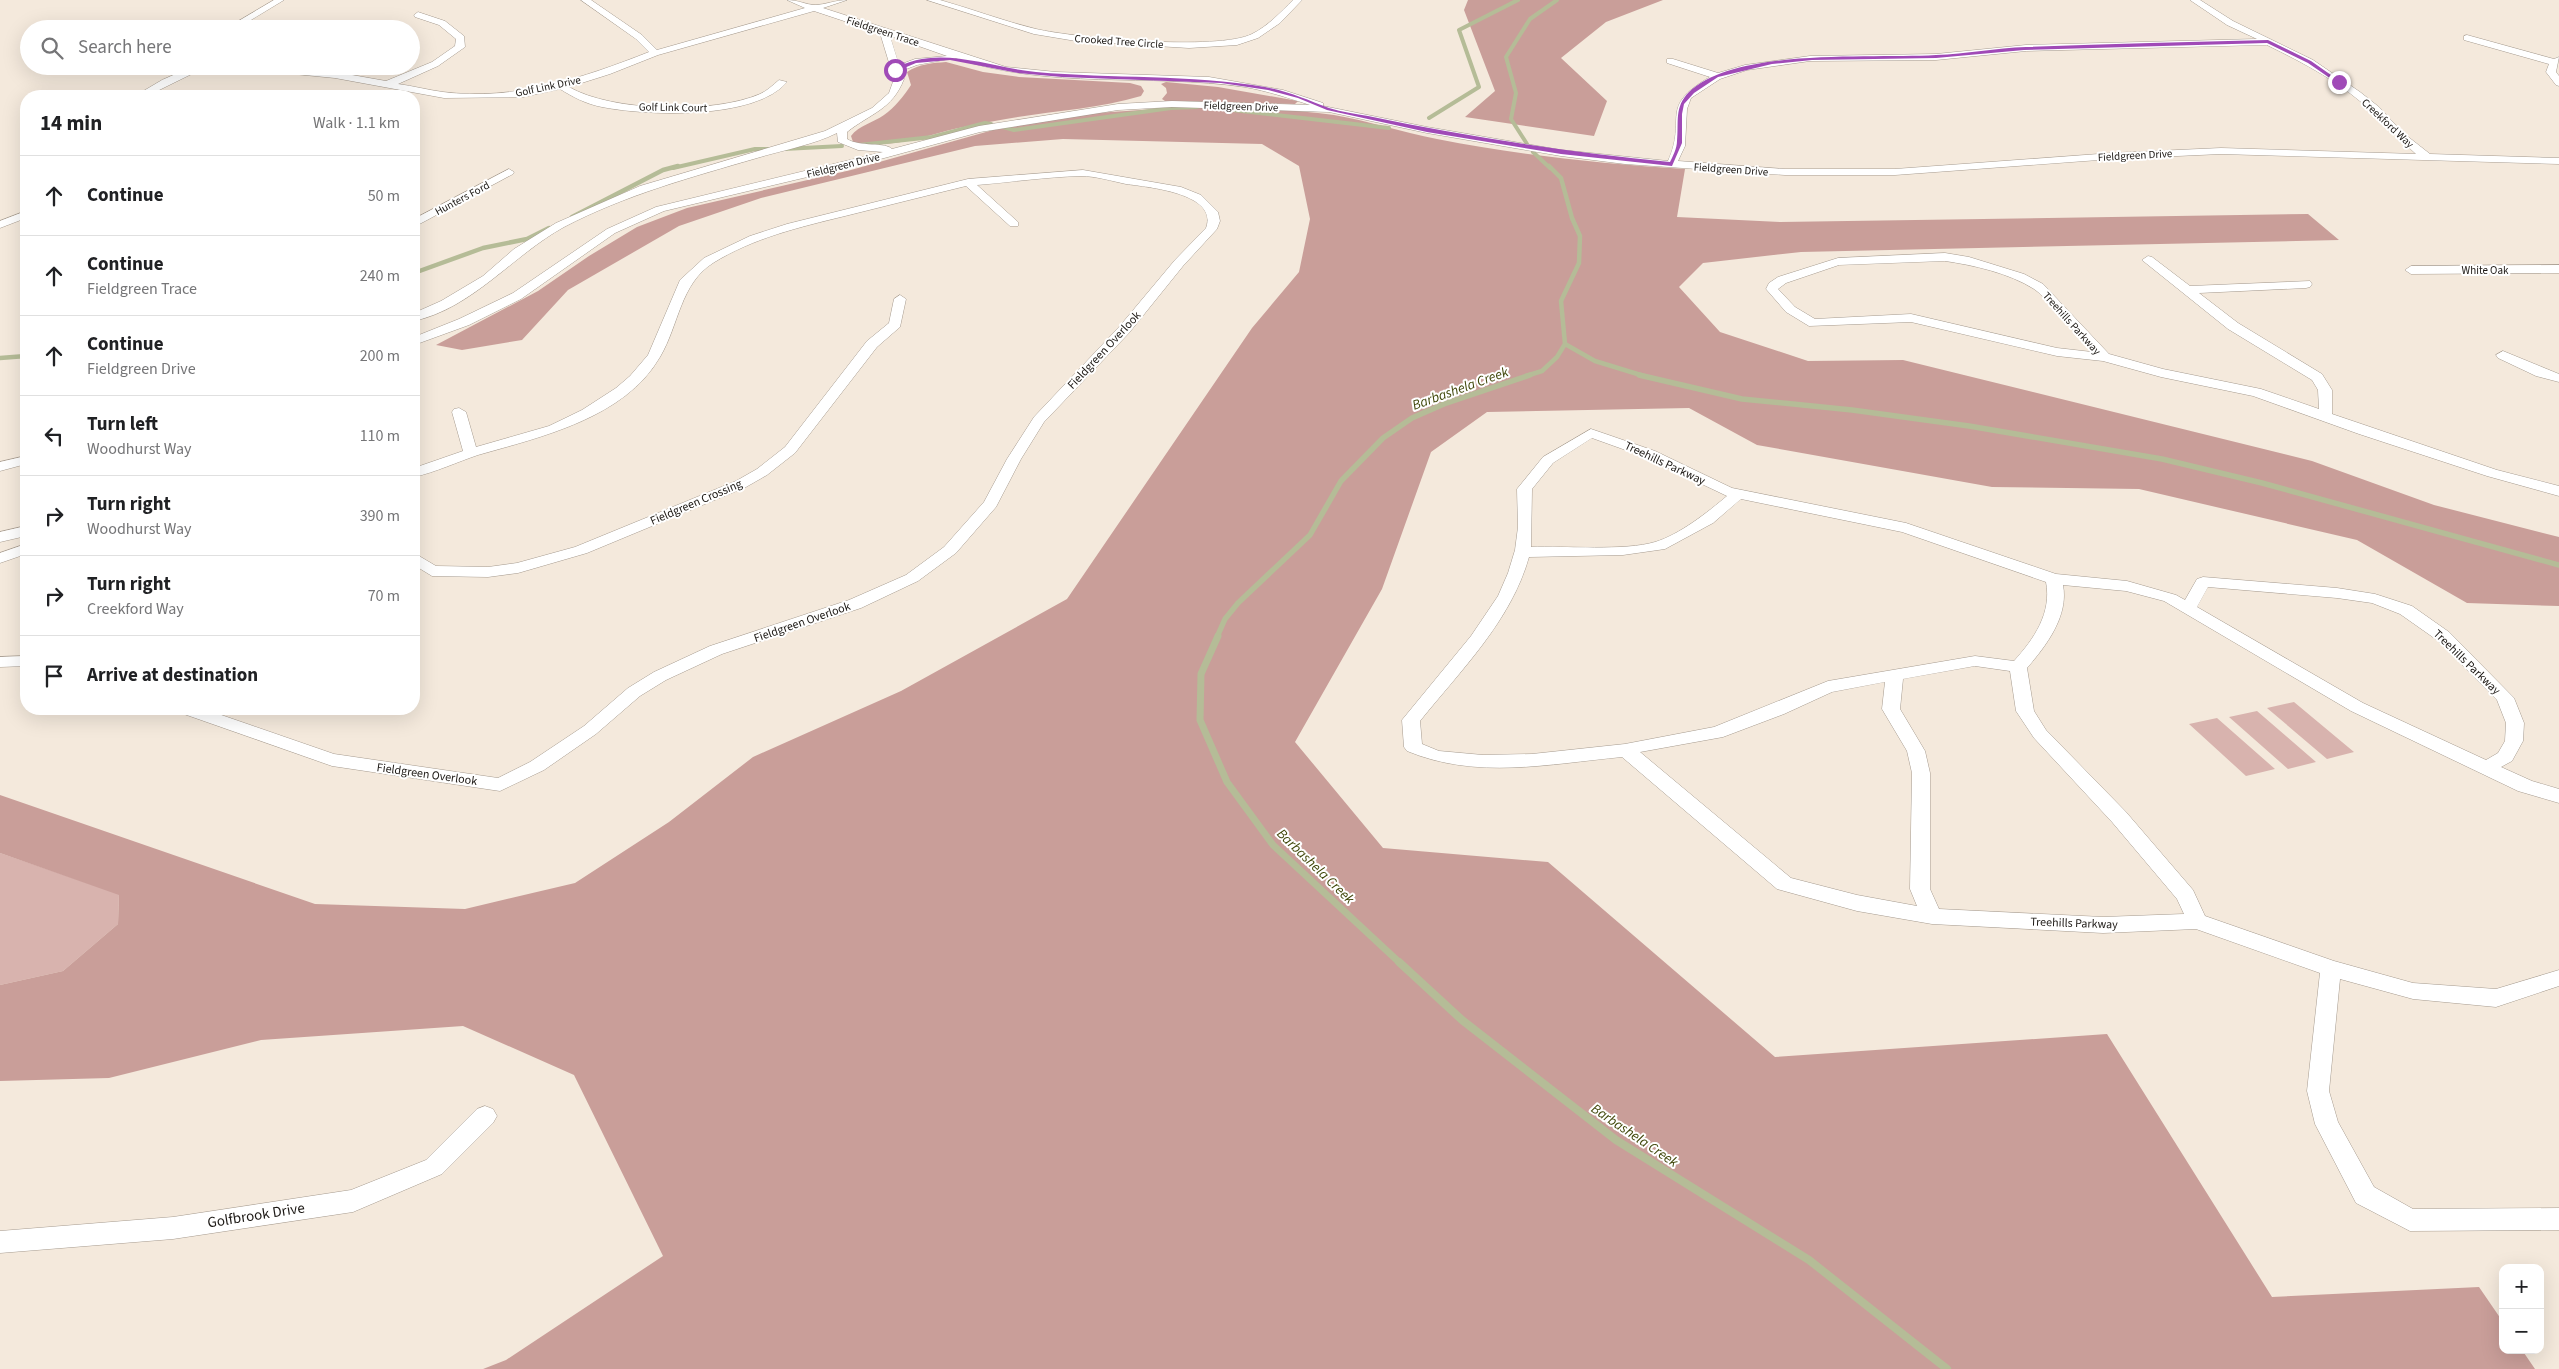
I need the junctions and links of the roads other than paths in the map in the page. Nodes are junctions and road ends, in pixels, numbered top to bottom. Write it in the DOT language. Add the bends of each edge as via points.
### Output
graph roads {
  1 [pos="280,0"];
  2 [pos="585,0"];
  3 [pos="791,0"];
  4 [pos="843,0"];
  5 [pos="931,0"];
  6 [pos="1298,0"];
  7 [pos="2194,0"];
  8 [pos="815,8"];
  9 [pos="418,15"];
  10 [pos="245,20"];
  11 [pos="884,31"];
  12 [pos="2467,38"];
  13 [pos="2268,42"];
  14 [pos="655,53"];
  15 [pos="966,60"];
  16 [pos="1670,61"];
  17 [pos="2558,62"];
  18 [pos="895,70"];
  19 [pos="420,71"];
  20 [pos="182,75"];
  21 [pos="330,75"];
  22 [pos="410,75"];
  23 [pos="1716,76"];
  24 [pos="1124,78"];
  25 [pos="782,82"];
  26 [pos="2559,83"];
  27 [pos="387,84"];
  28 [pos="561,86"];
  29 [pos="151,90"];
  30 [pos="418,90"];
  31 [pos="420,90"];
  32 [pos="1118,107"];
  33 [pos="1329,109"];
  34 [pos="854,122"];
  35 [pos="910,147"];
  36 [pos="2426,156"];
  37 [pos="2559,161"];
  38 [pos="1672,164"];
  39 [pos="509,172"];
  40 [pos="968,182"];
  41 [pos="20,217"];
  42 [pos="420,221"];
  43 [pos="1014,224"];
  44 [pos="0,225"];
  45 [pos="2148,260"];
  46 [pos="2559,269"];
  47 [pos="2411,270"];
  48 [pos="2306,284"];
  49 [pos="2188,290"];
  50 [pos="900,299"];
  51 [pos="420,314"];
  52 [pos="420,339"];
  53 [pos="2503,356"];
  54 [pos="2104,357"];
  55 [pos="2559,378"];
  56 [pos="459,412"];
  57 [pos="2325,415"];
  58 [pos="471,452"];
  59 [pos="20,462"];
  60 [pos="0,467"];
  61 [pos="420,471"];
  62 [pos="2559,491"];
  63 [pos="1737,495"];
  64 [pos="20,532"];
  65 [pos="0,537"];
  66 [pos="20,551"];
  67 [pos="1523,552"];
  68 [pos="0,558"];
  69 [pos="420,562"];
  70 [pos="2054,579"];
  71 [pos="2188,609"];
  72 [pos="20,661"];
  73 [pos="0,662"];
  74 [pos="2018,667"];
  75 [pos="1895,674"];
  76 [pos="204,715"];
  77 [pos="1626,750"];
  78 [pos="2486,768"];
  79 [pos="2559,796"];
  80 [pos="1932,916"];
  81 [pos="2197,921"];
  82 [pos="2330,968"];
  83 [pos="2559,978"];
  84 [pos="485,1116"];
  85 [pos="2559,1219"];
  86 [pos="0,1242"];
  1 -- 10 [label="street"];
  2 -- 14 [label="street" via="639,37"];
  3 -- 8 [label="street, Fieldgreen Trace"];
  4 -- 8 [label="street, Golf Link Drive"];
  5 -- 6 [label="street, Crooked Tree Circle" via="1042,33 1113,42 1189,45 1237,42 1255,36 1277,21"];
  7 -- 13 [label="street, Creekford Way"];
  8 -- 11 [label="street, Fieldgreen Trace"];
  8 -- 14 [label="street, Golf Link Drive"];
  9 -- 19 [label="street" via="442,23 460,38 460,47 450,56"];
  11 -- 15 [label="street, Fieldgreen Trace"];
  11 -- 18 [label="street"];
  12 -- 17 [label="street"];
  13 -- 23 [label="street" via="2032,48 1936,56 1812,59 1772,62"];
  13 -- 36 [label="street, Creekford Way" via="2310,62 2357,94"];
  14 -- 28 [label="street, Golf Link Drive"];
  15 -- 18 [label="street" via="925,60"];
  15 -- 24 [label="street, Fieldgreen Trace" via="1018,72"];
  16 -- 23 [label="street"];
  17 -- 26 [label="street" via="2552,66 2551,72"];
  18 -- 34 [label="street" via="898,79 894,94 876,110"];
  20 -- 29 [label="street"];
  21 -- 27 [label="street, Golf Link Drive"];
  22 -- 27 [label="street"];
  23 -- 38 [label="street" via="1682,103 1680,143"];
  24 -- 32 [label="street" via="1155,91 1150,100"];
  24 -- 33 [label="street, Fieldgreen Trace" via="1181,79 1258,87 1300,97"];
  25 -- 28 [label="street, Golf Link Court" via="770,92 745,102 702,109 603,103 585,99"];
  27 -- 30 [label="street, Golf Link Drive"];
  28 -- 31 [label="street, Golf Link Drive" via="522,94 477,96"];
  32 -- 33 [label="street, Fieldgreen Drive" via="1172,104"];
  32 -- 35 [label="street, Fieldgreen Drive" via="996,126"];
  33 -- 38 [label="street, Fieldgreen Drive" via="1499,143 1625,161"];
  34 -- 35 [label="street" via="840,136 848,145 888,149"];
  34 -- 51 [label="street" via="829,133 644,188 560,225 518,252 487,279"];
  35 -- 52 [label="street, Fieldgreen Drive" via="660,209 611,231 517,296"];
  36 -- 37 [label="street, Fieldgreen Drive"];
  36 -- 38 [label="street, Fieldgreen Drive" via="2221,151 1885,172 1785,172"];
  39 -- 42 [label="street, Hunters Ford"];
  40 -- 43 [label="street"];
  40 -- 58 [label="street, Fieldgreen Overlook" via="791,226 730,249 708,261 684,283 654,356 621,391 554,429"];
  40 -- 76 [label="street, Fieldgreen Overlook" via="1083,173 1122,178 1181,190 1198,197 1208,207 1214,221 1211,229 1124,330 1039,420 991,504 950,550 912,578 855,604 716,650 660,676 634,692 590,730 500,785 332,760"];
  41 -- 44 [label="street"];
  45 -- 49 [label="street"];
  46 -- 47 [label="street, White Oak"];
  48 -- 49 [label="street"];
  49 -- 57 [label="street" via="2248,336 2324,383"];
  50 -- 69 [label="street, Fieldgreen Crossing" via="895,324 872,344 790,450 741,484 581,550 518,568 488,572 432,571"];
  53 -- 55 [label="street"];
  54 -- 54 [label="street, Treehills Parkway" via="2048,351 1911,318 1814,323 1800,317 1772,289 1782,280 1846,261 1960,259 2039,286"];
  54 -- 57 [label="street, Treehills Parkway" via="2161,373 2256,392"];
  56 -- 58 [label="street"];
  57 -- 62 [label="street, Treehills Parkway" via="2438,456"];
  58 -- 61 [label="street, Fieldgreen Overlook"];
  59 -- 60 [label="street"];
  63 -- 67 [label="street" via="1708,520 1659,546"];
  63 -- 67 [label="street, Treehills Parkway" via="1650,454 1591,433 1548,460 1524,489 1526,534"];
  63 -- 70 [label="street, Treehills Parkway" via="1906,528"];
  64 -- 65 [label="street"];
  66 -- 68 [label="street"];
  67 -- 77 [label="street, Treehills Parkway" via="1508,592 1486,626 1411,720 1413,747 1438,757 1470,760 1550,759"];
  70 -- 71 [label="street, Treehills Parkway" via="2127,586 2170,598"];
  70 -- 74 [label="street" via="2058,592 2054,613 2036,647"];
  71 -- 78 [label="street, Treehills Parkway" via="2357,707"];
  71 -- 78 [label="street, Treehills Parkway" via="2203,582 2337,593 2375,599 2406,610 2443,636 2505,698 2515,723 2514,741 2505,757"];
  72 -- 73 [label="street"];
  74 -- 75 [label="street, Treehills Parkway" via="1975,661"];
  74 -- 81 [label="street" via="2025,711 2040,734 2106,802 2186,895"];
  75 -- 77 [label="street, Treehills Parkway" via="1828,688 1717,733"];
  75 -- 80 [label="street" via="1891,709 1916,751 1921,773 1920,889"];
  77 -- 80 [label="street, Treehills Parkway" via="1784,884 1857,904"];
  78 -- 79 [label="street, Treehills Parkway" via="2525,786"];
  80 -- 81 [label="street, Treehills Parkway" via="2103,925"];
  81 -- 82 [label="street, Treehills Parkway"];
  82 -- 83 [label="street, Treehills Parkway" via="2414,991 2496,998"];
  82 -- 85 [label="street" via="2318,1091 2327,1124 2364,1195 2410,1220"];
  84 -- 86 [label="street, Golfbrook Drive" via="434,1167 353,1201 173,1228"];
}
